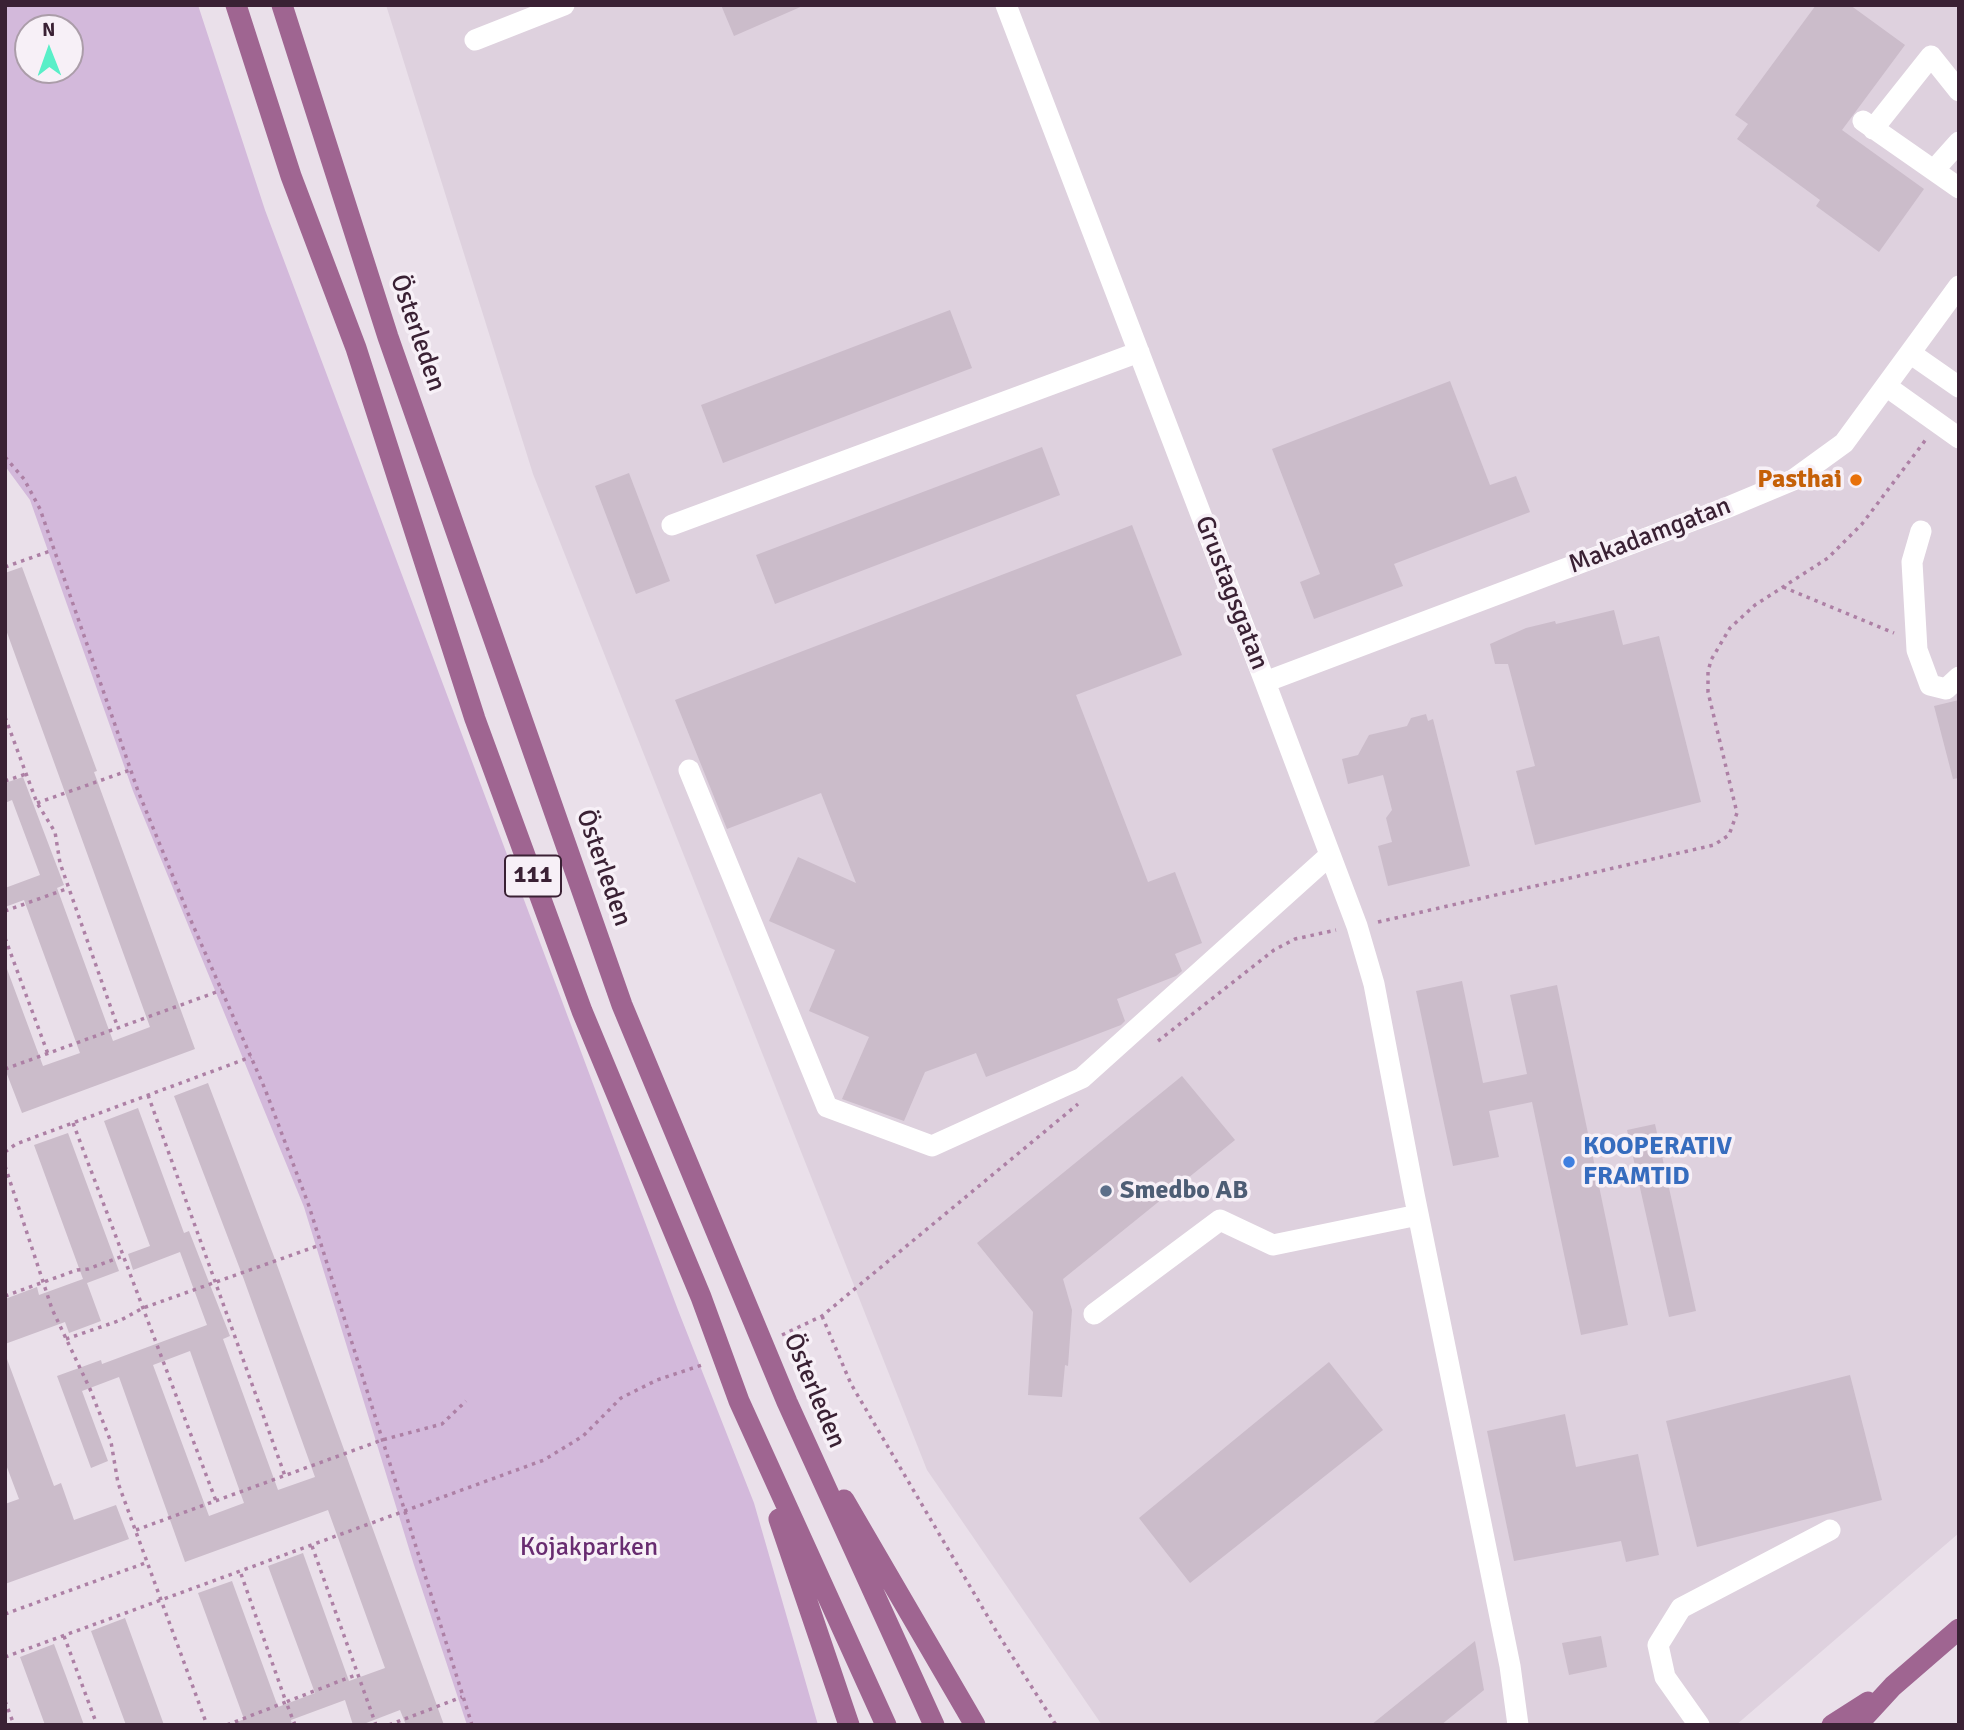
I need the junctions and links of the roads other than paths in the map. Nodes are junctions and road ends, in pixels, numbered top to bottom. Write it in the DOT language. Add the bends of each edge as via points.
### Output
graph roads {
  1 [pos="234,5"];
  2 [pos="282,5"];
  3 [pos="564,5"];
  4 [pos="1006,5"];
  5 [pos="475,40"];
  6 [pos="1959,91"];
  7 [pos="1959,142"];
  8 [pos="1934,170"];
  9 [pos="1959,188"];
  10 [pos="1959,286"];
  11 [pos="1139,352"];
  12 [pos="1910,353"];
  13 [pos="1886,386"];
  14 [pos="1959,387"];
  15 [pos="1959,438"];
  16 [pos="672,525"];
  17 [pos="1921,531"];
  18 [pos="1959,677"];
  19 [pos="1265,682"];
  20 [pos="689,770"];
  21 [pos="1330,855"];
  22 [pos="1416,1204"];
  23 [pos="1094,1314"];
  24 [pos="739,1401"];
  25 [pos="787,1402"];
  26 [pos="1830,1530"];
  27 [pos="1959,1629"];
  28 [pos="1894,1686"];
  29 [pos="849,1725"];
  30 [pos="886,1725"];
  31 [pos="934,1725"];
  32 [pos="975,1725"];
  33 [pos="1518,1725"];
  34 [pos="1699,1725"];
  35 [pos="1832,1725"];
  36 [pos="1857,1725"];
  1 -- 24 [label="main road, 111" via="291,176 356,348 480,732 582,1011 701,1297"];
  2 -- 25 [label="main road, Österleden / 111" via="388,337 622,1005"];
  3 -- 5 [label="street"];
  4 -- 11 [label="street, Grustagsgatan"];
  6 -- 8 [label="street" via="1931,56 1868,125"];
  7 -- 8 [label="street"];
  8 -- 9 [label="street"];
  10 -- 12 [label="street, Makadamgatan"];
  11 -- 16 [label="street"];
  11 -- 19 [label="street, Grustagsgatan"];
  12 -- 13 [label="street, Makadamgatan"];
  12 -- 14 [label="street"];
  13 -- 15 [label="street"];
  13 -- 19 [label="street, Makadamgatan" via="1844,443 1793,480"];
  17 -- 18 [label="street" via="1912,562 1917,650 1930,685 1946,689"];
  19 -- 21 [label="street, Grustagsgatan"];
  20 -- 21 [label="street" via="827,1107 932,1146 1083,1078"];
  21 -- 22 [label="street, Grustagsgatan" via="1374,984"];
  22 -- 23 [label="street" via="1273,1245 1220,1220"];
  22 -- 33 [label="street, Grustagsgatan"];
  24 -- 29 [label="main road"];
  24 -- 30 [label="main road, 111"];
  25 -- 31 [label="main road, Österleden / 111"];
  25 -- 32 [label="main road"];
  26 -- 34 [label="street" via="1681,1608 1658,1646 1665,1677"];
  27 -- 28 [label="main road"];
  28 -- 35 [label="main road"];
  28 -- 36 [label="main road"];
}
